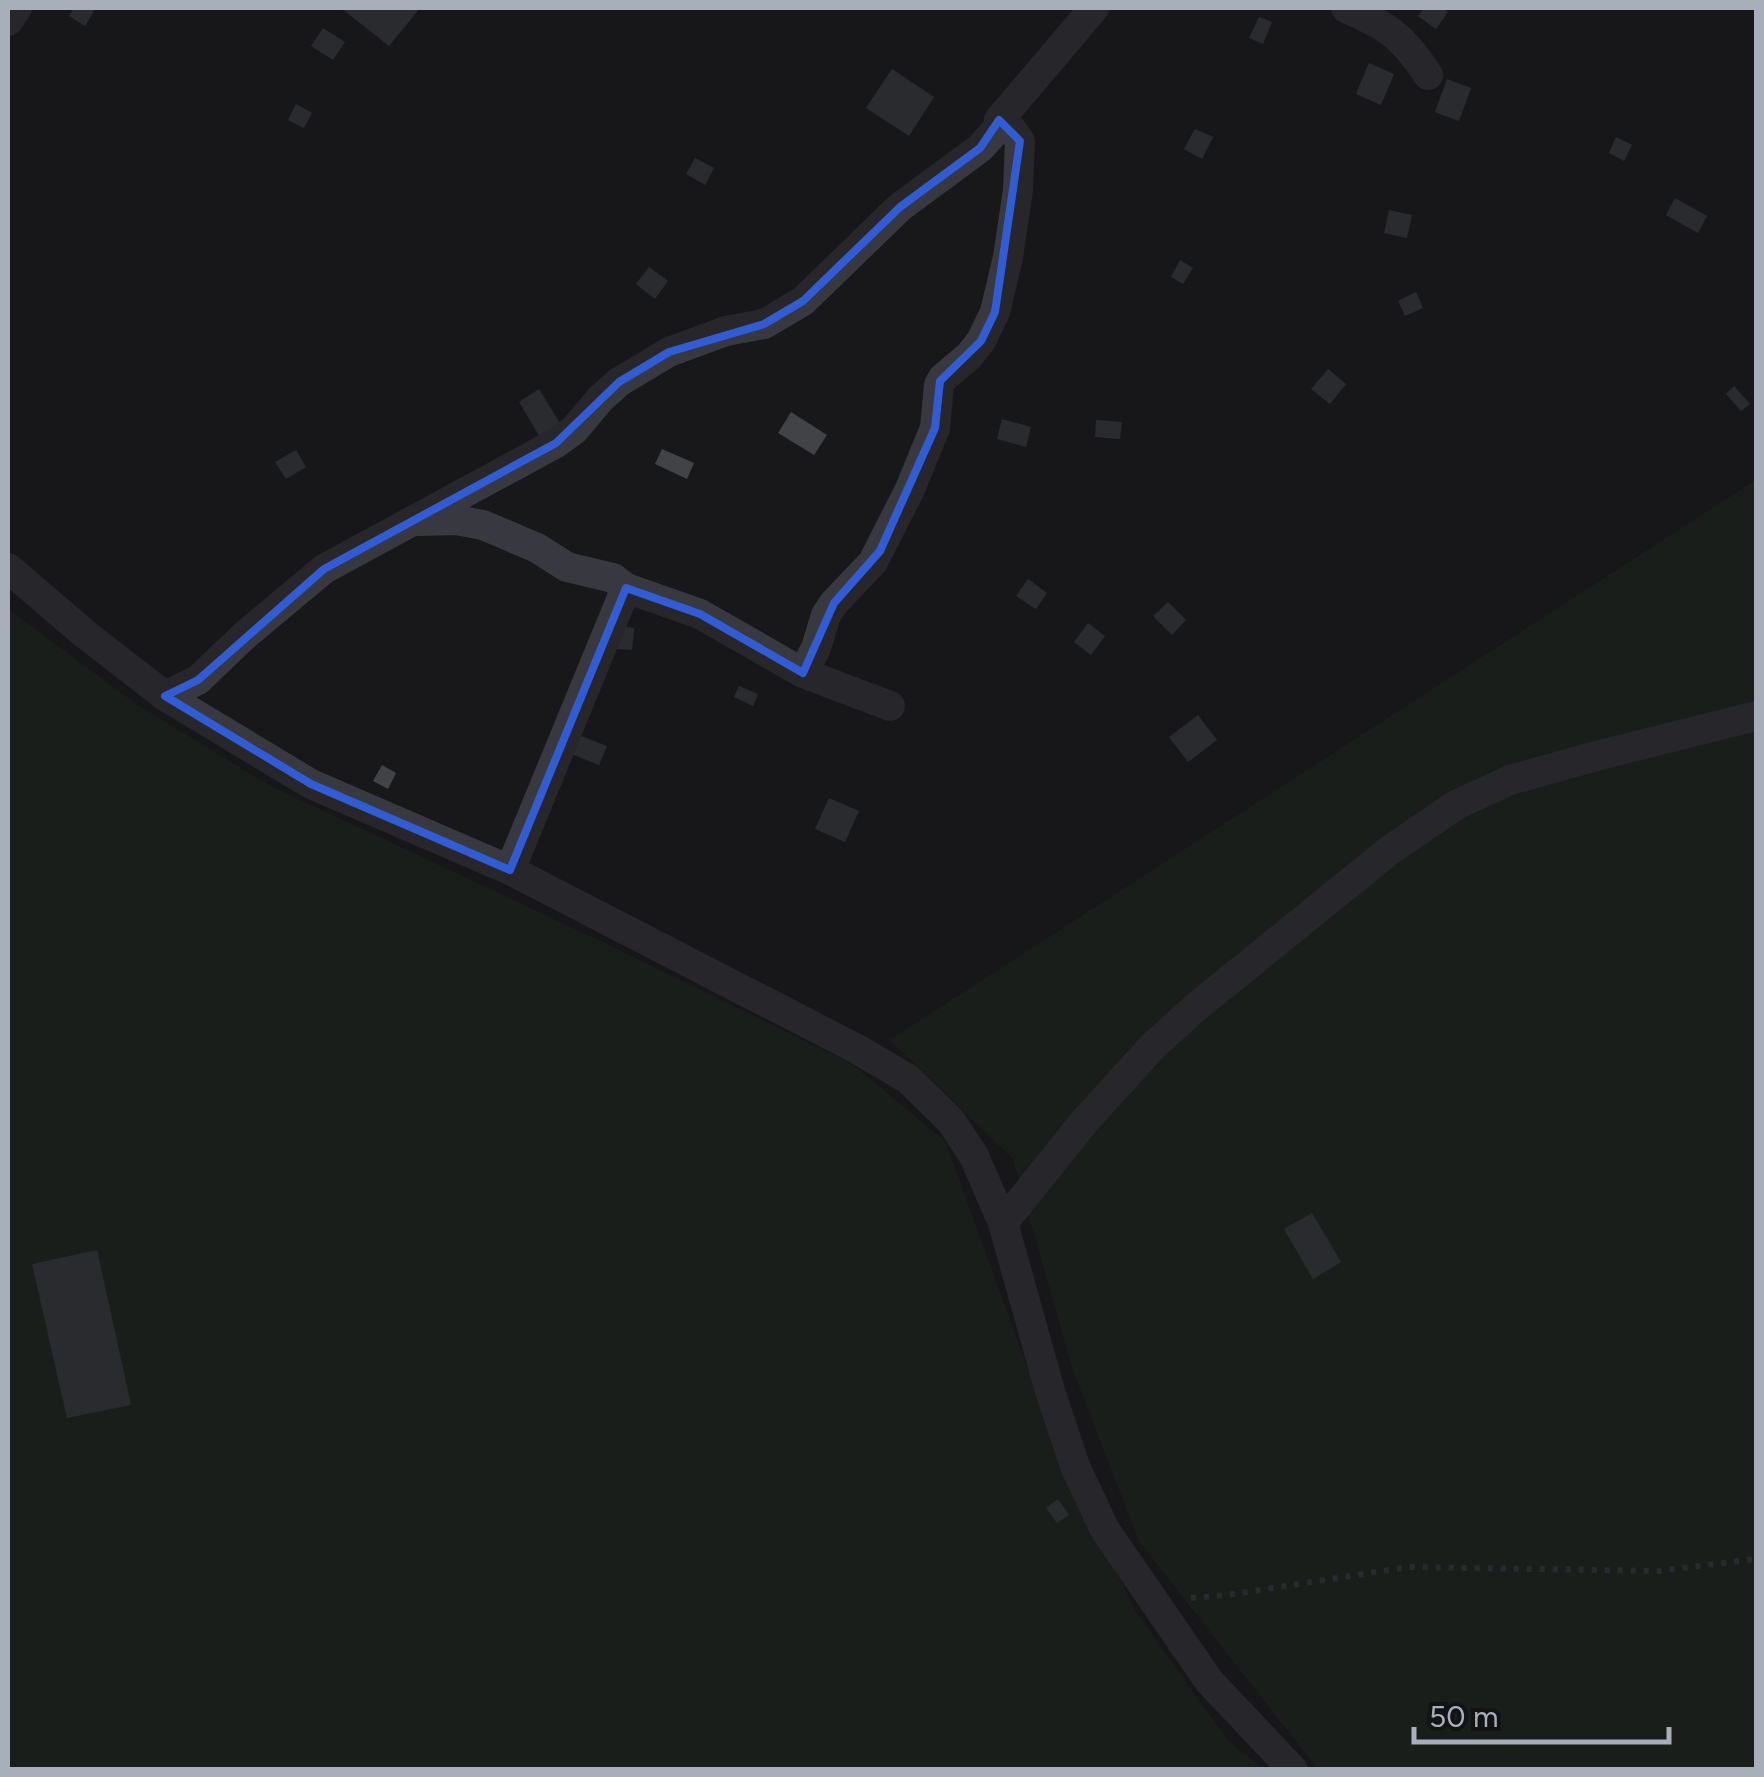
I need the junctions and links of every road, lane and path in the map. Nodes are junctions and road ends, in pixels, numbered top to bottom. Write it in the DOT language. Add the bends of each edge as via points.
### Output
graph roads {
  1 [pos="18,8"];
  2 [pos="1094,8"];
  3 [pos="1346,8"];
  4 [pos="8,21"];
  5 [pos="1428,75"];
  6 [pos="998,120"];
  7 [pos="411,522"];
  8 [pos="8,568"];
  9 [pos="626,588"];
  10 [pos="803,673"];
  11 [pos="165,696"];
  12 [pos="890,706"];
  13 [pos="1756,716"];
  14 [pos="510,870"];
  15 [pos="1003,1223"];
  16 [pos="1756,1559"];
  17 [pos="1153,1600"];
  18 [pos="1293,1770"];
  1 -- 4 [label="street"];
  2 -- 6 [label="street"];
  3 -- 5 [label="street" via="1396,35"];
  6 -- 7 [label="street" via="980,148 900,207 778,318 669,352 619,382 556,443"];
  6 -- 10 [label="street" via="1020,140 1018,190 995,312 970,356 943,378 936,428 910,489 873,562 826,615"];
  7 -- 9 [label="street" via="484,525"];
  7 -- 11 [label="street" via="324,570 198,680"];
  8 -- 11 [label="street"];
  9 -- 10 [label="street" via="700,614"];
  9 -- 14 [label="street"];
  10 -- 12 [label="street"];
  11 -- 14 [label="street" via="311,784"];
  13 -- 15 [label="street" via="1510,780 1456,805 1390,850 1152,1047"];
  14 -- 15 [label="street" via="908,1079 951,1121"];
  15 -- 17 [label="street" via="1075,1466 1106,1530"];
  16 -- 17 [label="path" via="1658,1571 1409,1567"];
  17 -- 18 [label="street" via="1209,1681"];
}
